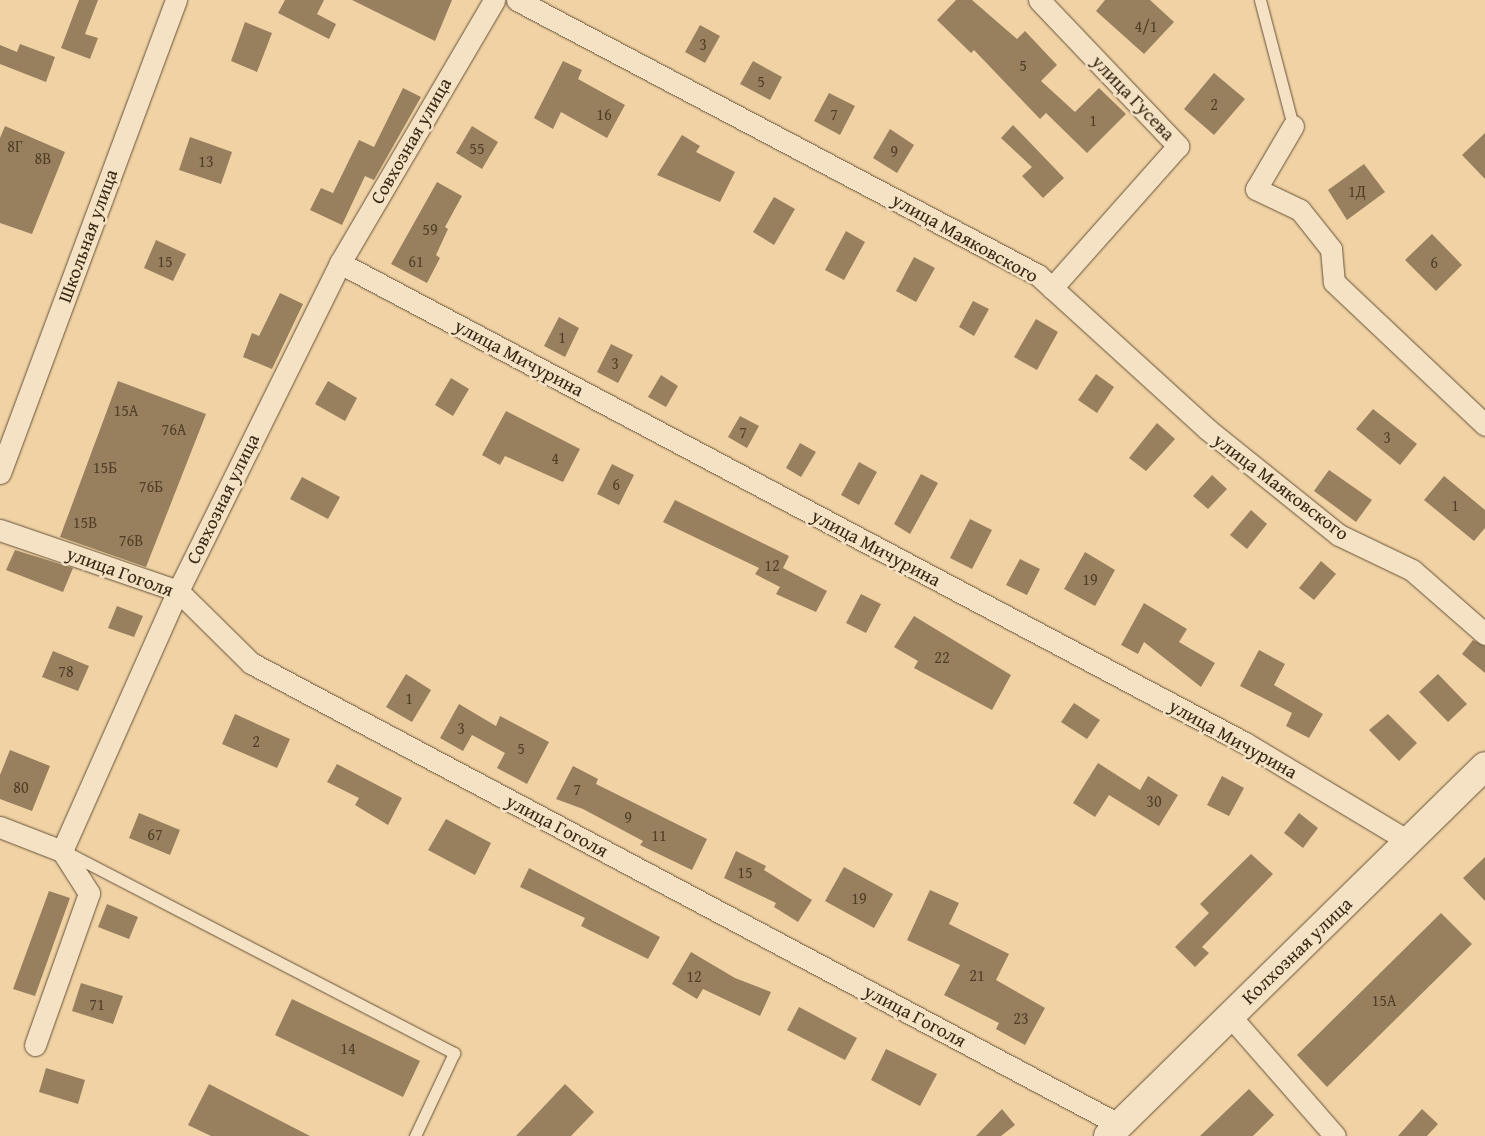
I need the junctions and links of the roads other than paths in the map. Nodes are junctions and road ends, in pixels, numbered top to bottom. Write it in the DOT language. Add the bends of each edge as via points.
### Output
graph roads {
  1 [pos="176,0"];
  2 [pos="494,0"];
  3 [pos="517,0"];
  4 [pos="1039,0"];
  5 [pos="1264,3"];
  6 [pos="1293,126"];
  7 [pos="340,263"];
  8 [pos="1052,288"];
  9 [pos="1485,425"];
  10 [pos="0,472"];
  11 [pos="0,530"];
  12 [pos="178,591"];
  13 [pos="1485,634"];
  14 [pos="1485,766"];
  15 [pos="0,827"];
  16 [pos="1408,841"];
  17 [pos="62,851"];
  18 [pos="1230,1016"];
  19 [pos="35,1045"];
  20 [pos="1114,1130"];
  21 [pos="415,1136"];
  22 [pos="1335,1136"];
  1 -- 10 [label="street, Школьная улица"];
  2 -- 7 [label="street, Совхозная улица"];
  3 -- 8 [label="street, улица Маяковского" via="1038,275"];
  4 -- 8 [label="street, улица Гусева" via="1178,146"];
  5 -- 6 [label="lane"];
  6 -- 9 [label="street" via="1256,189 1300,210 1331,249 1334,282"];
  7 -- 12 [label="street, Совхозная улица"];
  7 -- 16 [label="street, улица Мичурина" via="1246,743"];
  8 -- 13 [label="street, улица Маяковского" via="1246,460 1339,535 1412,570"];
  11 -- 12 [label="street, улица Гоголя"];
  12 -- 17 [label="street, Совхозная улица"];
  12 -- 20 [label="street, улица Гоголя" via="251,663"];
  14 -- 16 [label="main road, Колхозная улица"];
  15 -- 17 [label="street"];
  16 -- 18 [label="main road, Колхозная улица"];
  17 -- 19 [label="street" via="89,893"];
  17 -- 21 [label="lane" via="454,1053"];
  18 -- 20 [label="main road, Колхозная улица"];
  18 -- 22 [label="street"];
}
